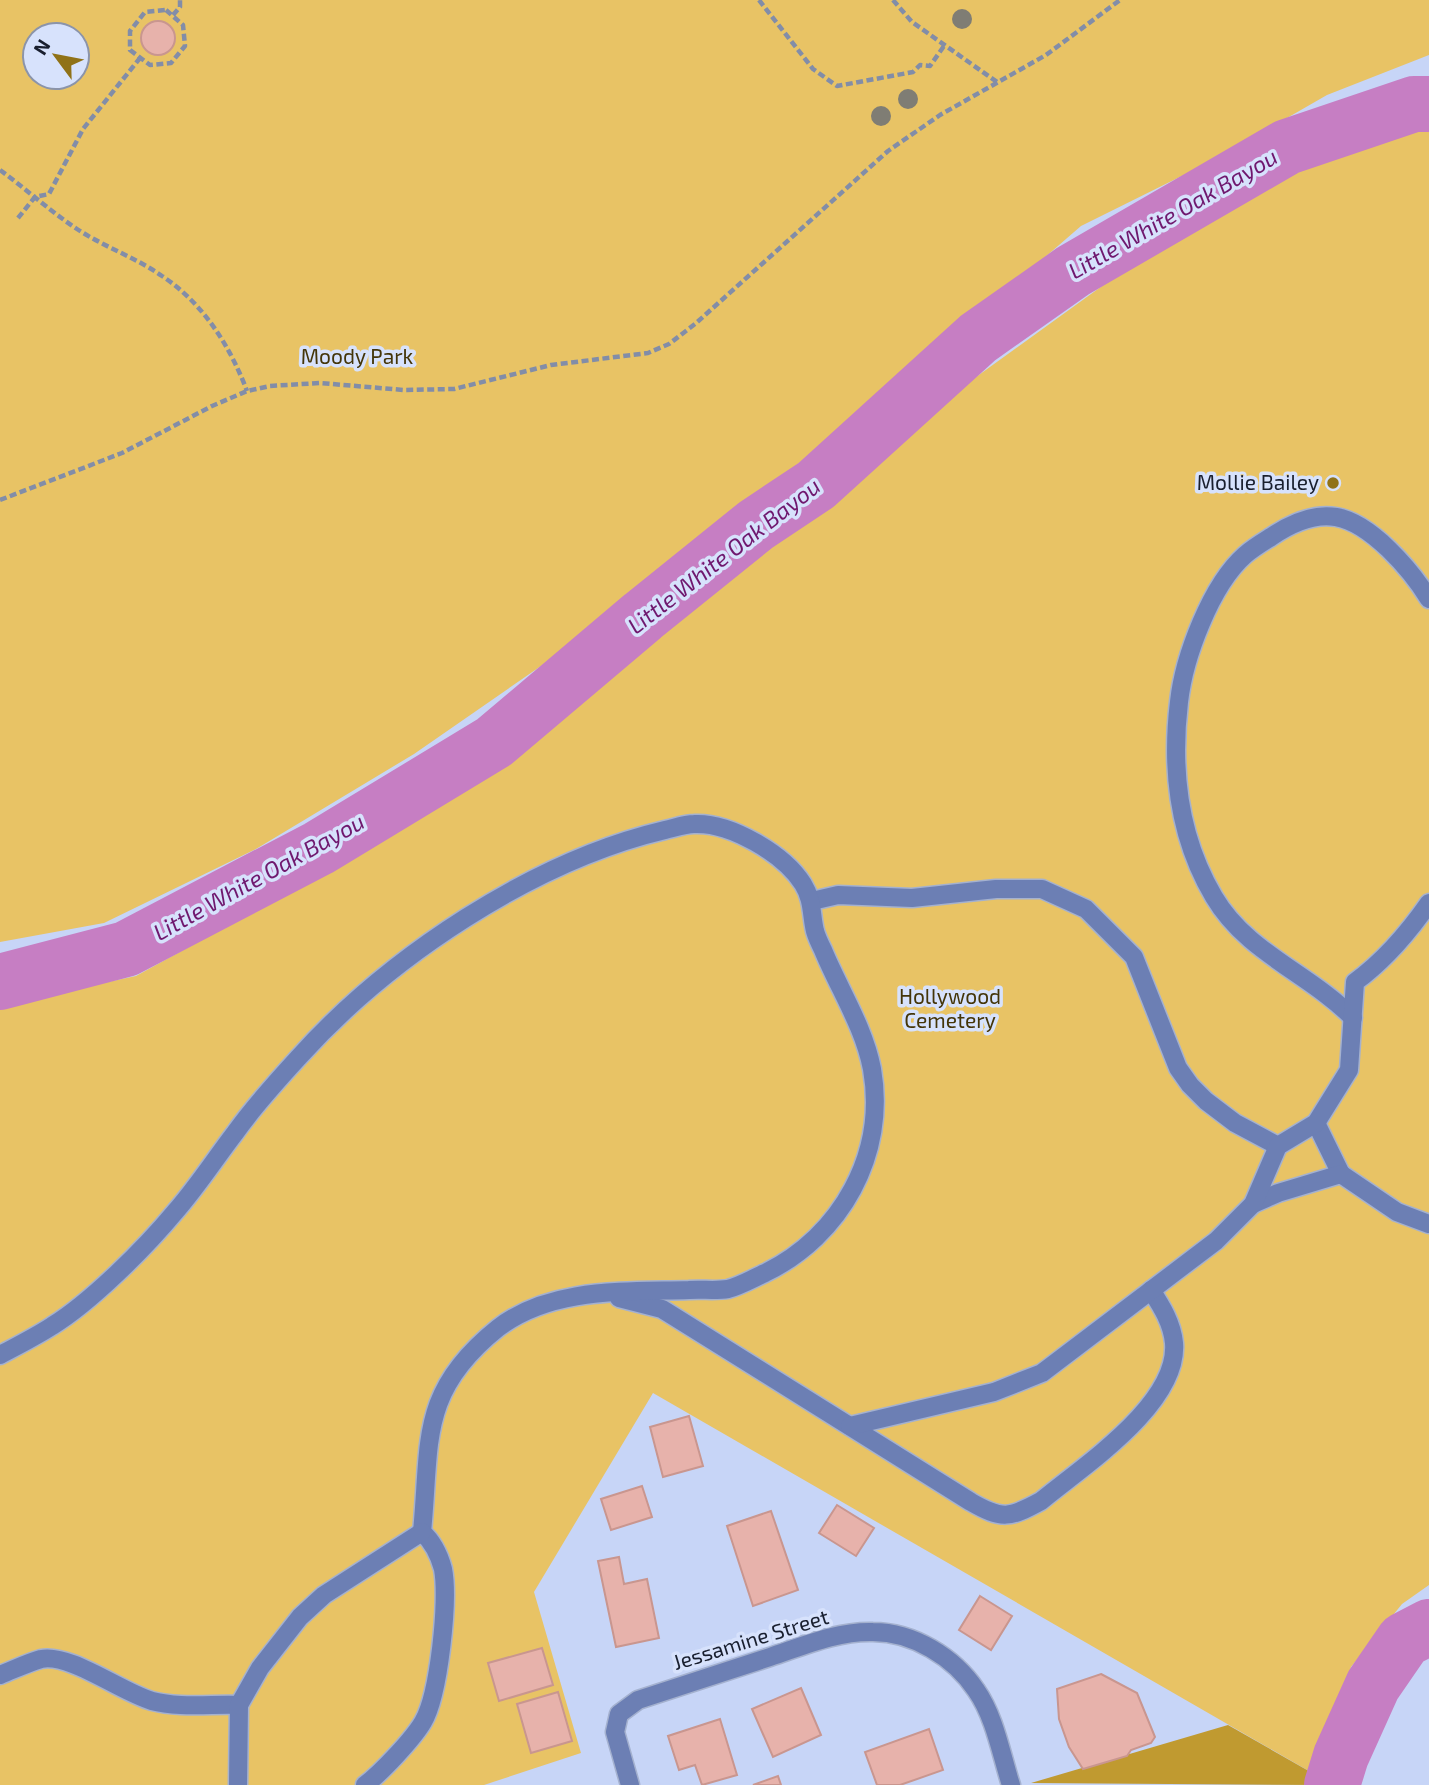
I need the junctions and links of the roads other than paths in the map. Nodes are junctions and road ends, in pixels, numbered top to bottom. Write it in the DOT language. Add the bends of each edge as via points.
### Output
graph roads {
  1 [pos="1429,599"];
  2 [pos="812,901"];
  3 [pos="1429,903"];
  4 [pos="1353,1018"];
  5 [pos="1317,1123"];
  6 [pos="1278,1146"];
  7 [pos="1341,1174"];
  8 [pos="1253,1204"];
  9 [pos="1429,1224"];
  10 [pos="1151,1290"];
  11 [pos="598,1293"];
  12 [pos="0,1355"];
  13 [pos="850,1426"];
  14 [pos="422,1532"];
  15 [pos="0,1675"];
  16 [pos="239,1705"];
  17 [pos="238,1785"];
  18 [pos="365,1785"];
  19 [pos="631,1785"];
  20 [pos="1010,1785"];
  1 -- 4 [label="street" via="1405,566 1349,521 1334,517 1294,522 1244,555 1223,582 1193,644 1179,700 1176,768 1180,805 1197,865 1213,897 1231,923 1254,943 1326,992"];
  2 -- 6 [label="street" via="838,895 912,898 1042,889 1086,909 1134,957 1178,1068 1190,1085 1235,1123"];
  2 -- 11 [label="street" via="815,932 872,1069 872,1128 852,1193 809,1245 779,1266 730,1289"];
  2 -- 12 [label="street" via="793,870 772,852 723,828 694,824 638,837 528,883 428,944 346,1010 302,1053 236,1130 173,1215 139,1250 56,1324"];
  3 -- 4 [label="street" via="1391,951 1355,982"];
  4 -- 5 [label="street" via="1349,1070"];
  5 -- 6 [label="street"];
  5 -- 7 [label="street"];
  6 -- 8 [label="street"];
  7 -- 8 [label="street"];
  7 -- 9 [label="street" via="1397,1212"];
  8 -- 10 [label="street" via="1216,1241"];
  10 -- 13 [label="street" via="1031,1379"];
  10 -- 13 [label="street" via="1168,1318 1174,1343 1174,1361 1161,1392 1105,1449 1024,1510 999,1516 988,1512"];
  11 -- 13 [label="street" via="663,1309"];
  11 -- 14 [label="street" via="538,1305 518,1314 464,1360 439,1399 434,1416 425,1460"];
  14 -- 16 [label="street" via="324,1594 260,1668"];
  14 -- 18 [label="street" via="432,1541 443,1570 443,1635 431,1701 423,1722"];
  15 -- 16 [label="street" via="56,1658 155,1702"];
  16 -- 17 [label="street"];
  19 -- 20 [label="street, Jessamine Street" via="615,1732 620,1714 638,1700 834,1636 874,1632 912,1640 957,1667 977,1690"];
}
